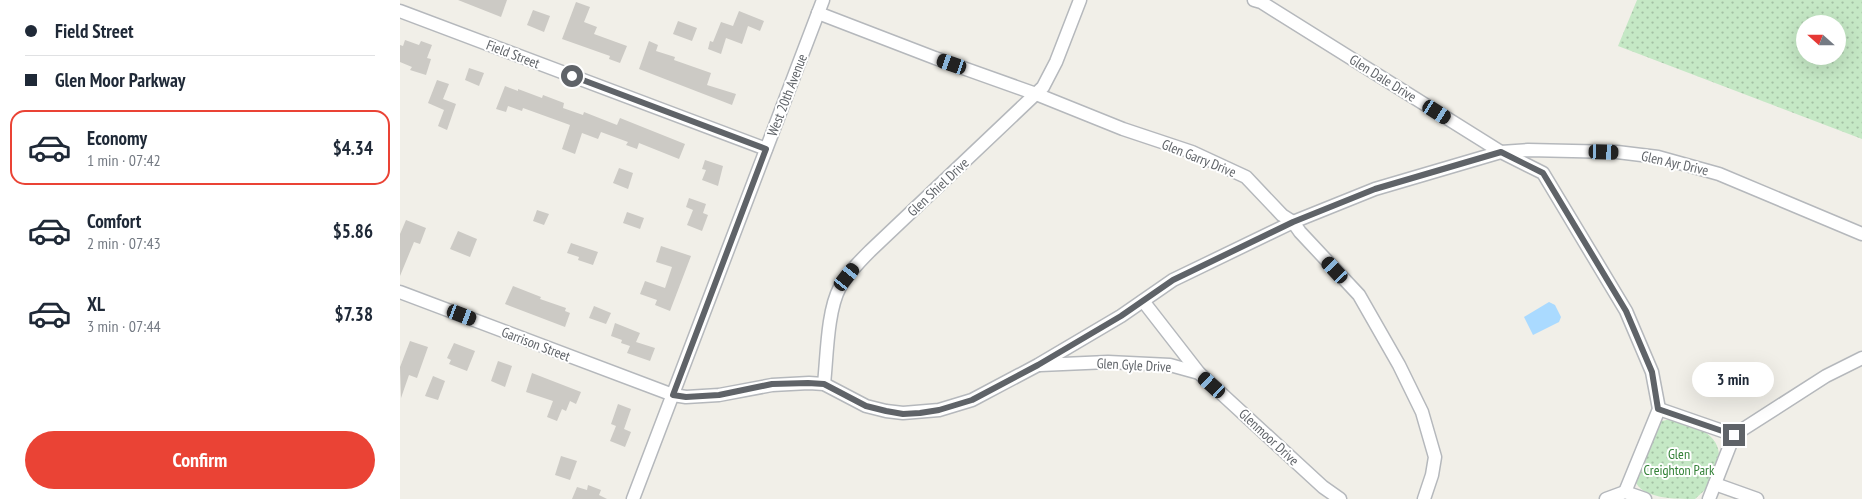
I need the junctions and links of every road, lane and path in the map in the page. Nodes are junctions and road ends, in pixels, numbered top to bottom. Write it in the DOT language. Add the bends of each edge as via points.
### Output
graph roads {
  1 [pos="822,0"];
  2 [pos="1080,0"];
  3 [pos="1254,0"];
  4 [pos="400,11"];
  5 [pos="818,13"];
  6 [pos="1036,94"];
  7 [pos="766,149"];
  8 [pos="1501,152"];
  9 [pos="1293,222"];
  10 [pos="1862,234"];
  11 [pos="400,292"];
  12 [pos="1143,301"];
  13 [pos="1862,358"];
  14 [pos="1038,365"];
  15 [pos="1199,373"];
  16 [pos="824,384"];
  17 [pos="673,395"];
  18 [pos="1658,409"];
  19 [pos="1734,435"];
  20 [pos="1715,484"];
  21 [pos="1625,492"];
  22 [pos="633,499"];
  23 [pos="1340,499"];
  24 [pos="1424,499"];
  25 [pos="1606,499"];
  26 [pos="1644,499"];
  27 [pos="1709,499"];
  28 [pos="1757,499"];
  1 -- 5 [label="street, West 20th Avenue"];
  2 -- 6 [label="street, Glen Shiel Drive" via="1052,70"];
  3 -- 8 [label="street, Glen Dale Drive"];
  4 -- 7 [label="street, Field Street"];
  5 -- 6 [label="street, Glen Garry Drive"];
  5 -- 7 [label="street, West 20th Avenue"];
  6 -- 9 [label="street, Glen Garry Drive" via="1192,152 1246,177 1282,215"];
  6 -- 16 [label="street, Glen Shiel Drive" via="870,251 847,277 833,309"];
  7 -- 17 [label="street, West 20th Avenue"];
  8 -- 9 [label="street, Glen Ayr Drive" via="1375,189"];
  8 -- 10 [label="street, Glen Ayr Drive" via="1600,152 1658,157 1719,174"];
  8 -- 18 [label="street, Glen Dale Drive" via="1543,173 1548,181 1626,311 1652,372"];
  9 -- 12 [label="street, Glen Ayr Drive" via="1173,280"];
  9 -- 24 [label="street, Glen Garry Drive" via="1359,295 1422,412 1435,457"];
  11 -- 17 [label="street, Garrison Street"];
  12 -- 14 [label="street, Glen Ayr Drive"];
  12 -- 15 [label="street, Glen Gyle Drive"];
  13 -- 19 [label="street" via="1826,376"];
  14 -- 15 [label="street, Glen Gyle Drive" via="1108,362 1170,365"];
  14 -- 16 [label="street, Glen Ayr Drive" via="972,400 920,413 903,414 866,406"];
  15 -- 23 [label="street, Glenmoor Drive"];
  16 -- 17 [label="street, Glen Ayr Drive" via="772,384 719,395"];
  17 -- 22 [label="street, West 20th Avenue"];
  18 -- 19 [label="street"];
  18 -- 21 [label="street"];
  19 -- 20 [label="street"];
  20 -- 27 [label="street"];
  20 -- 28 [label="street"];
  21 -- 25 [label="street"];
  21 -- 26 [label="street"];
}
